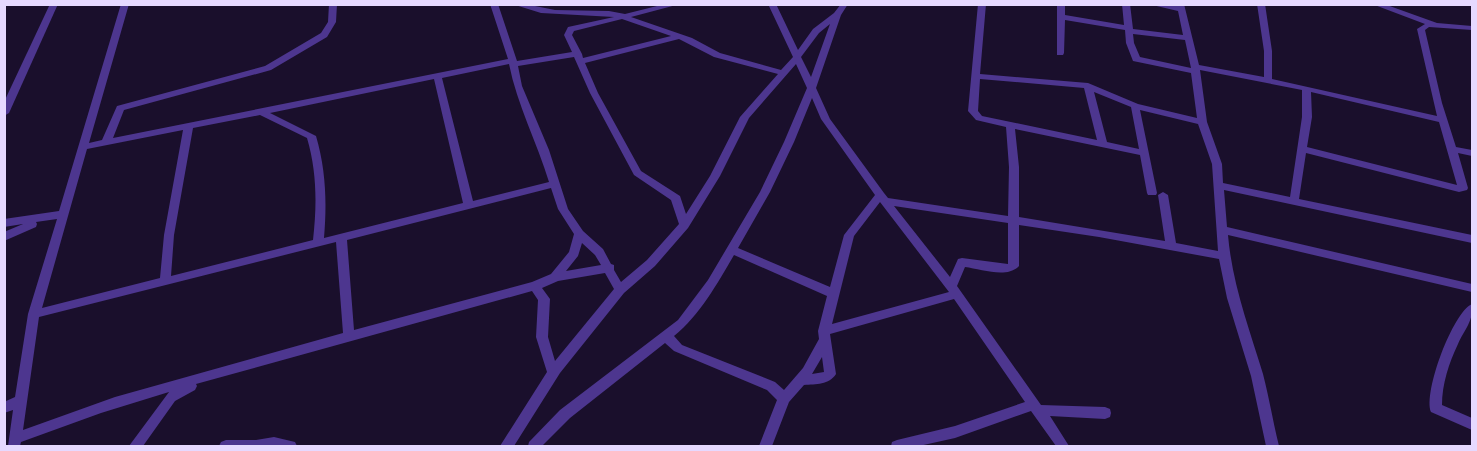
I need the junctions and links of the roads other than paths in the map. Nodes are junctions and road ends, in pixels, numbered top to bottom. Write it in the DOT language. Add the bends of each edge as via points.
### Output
graph roads {
  1 [pos="54,4"];
  2 [pos="125,4"];
  3 [pos="333,4"];
  4 [pos="494,4"];
  5 [pos="515,4"];
  6 [pos="677,4"];
  7 [pos="772,4"];
  8 [pos="844,4"];
  9 [pos="982,4"];
  10 [pos="1061,4"];
  11 [pos="1126,4"];
  12 [pos="1151,4"];
  13 [pos="1261,4"];
  14 [pos="1375,4"];
  15 [pos="1180,7"];
  16 [pos="837,15"];
  17 [pos="626,17"];
  18 [pos="1060,18"];
  19 [pos="1441,26"];
  20 [pos="1473,28"];
  21 [pos="1130,30"];
  22 [pos="679,37"];
  23 [pos="1188,38"];
  24 [pos="1060,53"];
  25 [pos="797,57"];
  26 [pos="580,58"];
  27 [pos="514,62"];
  28 [pos="1194,69"];
  29 [pos="783,73"];
  30 [pos="975,76"];
  31 [pos="438,78"];
  32 [pos="1268,80"];
  33 [pos="18,86"];
  34 [pos="812,86"];
  35 [pos="1088,86"];
  36 [pos="4,88"];
  37 [pos="1306,88"];
  38 [pos="1135,105"];
  39 [pos="4,113"];
  40 [pos="262,113"];
  41 [pos="1443,120"];
  42 [pos="1202,122"];
  43 [pos="1010,125"];
  44 [pos="188,128"];
  45 [pos="106,143"];
  46 [pos="1103,144"];
  47 [pos="84,147"];
  48 [pos="1302,149"];
  49 [pos="1451,149"];
  50 [pos="1145,153"];
  51 [pos="1473,153"];
  52 [pos="554,184"];
  53 [pos="1218,185"];
  54 [pos="883,198"];
  55 [pos="1294,201"];
  56 [pos="469,206"];
  57 [pos="64,214"];
  58 [pos="44,218"];
  59 [pos="1015,221"];
  60 [pos="4,223"];
  61 [pos="684,225"];
  62 [pos="1222,230"];
  63 [pos="579,234"];
  64 [pos="4,237"];
  65 [pos="341,237"];
  66 [pos="1473,238"];
  67 [pos="318,243"];
  68 [pos="1171,247"];
  69 [pos="733,250"];
  70 [pos="1224,256"];
  71 [pos="610,268"];
  72 [pos="556,277"];
  73 [pos="165,280"];
  74 [pos="535,285"];
  75 [pos="1473,288"];
  76 [pos="620,290"];
  77 [pos="954,291"];
  78 [pos="834,294"];
  79 [pos="1473,309"];
  80 [pos="34,314"];
  81 [pos="349,336"];
  82 [pos="666,336"];
  83 [pos="824,336"];
  84 [pos="556,369"];
  85 [pos="210,376"];
  86 [pos="799,380"];
  87 [pos="784,399"];
  88 [pos="20,401"];
  89 [pos="4,408"];
  90 [pos="1035,408"];
  91 [pos="1105,413"];
  92 [pos="1473,424"];
  93 [pos="14,443"];
  94 [pos="256,446"];
  95 [pos="136,447"];
  96 [pos="226,447"];
  97 [pos="290,447"];
  98 [pos="507,447"];
  99 [pos="534,447"];
  100 [pos="766,447"];
  101 [pos="897,447"];
  102 [pos="1063,447"];
  103 [pos="1272,447"];
  1 -- 33 [label="street"];
  2 -- 47 [label="street"];
  3 -- 45 [label="street" via="332,22 324,35 268,68 120,108"];
  4 -- 27 [label="street"];
  5 -- 17 [label="street" via="539,12 599,12"];
  6 -- 17 [label="street"];
  7 -- 25 [label="street"];
  8 -- 16 [label="street"];
  9 -- 30 [label="street"];
  10 -- 18 [label="street"];
  11 -- 21 [label="street"];
  12 -- 15 [label="street"];
  13 -- 32 [label="street"];
  14 -- 19 [label="street"];
  15 -- 23 [label="street"];
  16 -- 25 [label="street" via="816,31"];
  16 -- 34 [label="street"];
  17 -- 22 [label="street"];
  17 -- 26 [label="street" via="571,29 568,35"];
  18 -- 21 [label="street"];
  18 -- 24 [label="street"];
  19 -- 20 [label="street"];
  19 -- 41 [label="street" via="1421,29"];
  21 -- 23 [label="street"];
  21 -- 28 [label="street" via="1134,58 1138,61"];
  22 -- 26 [label="street"];
  22 -- 29 [label="street" via="717,55"];
  23 -- 28 [label="street"];
  25 -- 29 [label="street"];
  25 -- 34 [label="street"];
  26 -- 27 [label="street"];
  26 -- 61 [label="street" via="594,93 638,173 676,198"];
  27 -- 31 [label="street"];
  27 -- 52 [label="street" via="518,86"];
  28 -- 32 [label="street"];
  28 -- 42 [label="street"];
  29 -- 61 [label="street" via="745,117"];
  30 -- 35 [label="street"];
  30 -- 43 [label="street" via="975,115"];
  31 -- 40 [label="street"];
  31 -- 56 [label="street"];
  32 -- 37 [label="street"];
  33 -- 36 [label="street"];
  33 -- 39 [label="street"];
  34 -- 54 [label="street" via="826,119"];
  34 -- 69 [label="street" via="765,192"];
  35 -- 38 [label="street"];
  35 -- 46 [label="street"];
  37 -- 41 [label="street"];
  37 -- 48 [label="street"];
  38 -- 42 [label="street"];
  38 -- 50 [label="street"];
  40 -- 44 [label="street"];
  40 -- 67 [label="street" via="311,136 323,188"];
  41 -- 49 [label="street"];
  42 -- 53 [label="street" via="1215,154"];
  43 -- 46 [label="street"];
  43 -- 59 [label="street"];
  44 -- 45 [label="street"];
  44 -- 73 [label="street" via="170,226"];
  45 -- 47 [label="street"];
  46 -- 50 [label="street"];
  47 -- 57 [label="street"];
  48 -- 49 [label="street" via="1461,189"];
  48 -- 55 [label="street"];
  49 -- 51 [label="street"];
  50 -- 68 [label="street"];
  52 -- 56 [label="street"];
  52 -- 63 [label="street" via="563,209"];
  53 -- 55 [label="street"];
  53 -- 62 [label="street"];
  54 -- 59 [label="street"];
  54 -- 77 [label="street"];
  54 -- 78 [label="street" via="851,229"];
  55 -- 66 [label="street"];
  56 -- 65 [label="street"];
  57 -- 58 [label="street"];
  57 -- 80 [label="street"];
  58 -- 60 [label="street"];
  58 -- 64 [label="street"];
  59 -- 68 [label="street"];
  59 -- 77 [label="street" via="1013,266 962,262"];
  61 -- 76 [label="street" via="651,264"];
  62 -- 70 [label="street"];
  62 -- 75 [label="street"];
  63 -- 71 [label="street"];
  63 -- 72 [label="street" via="574,253"];
  65 -- 67 [label="street"];
  65 -- 81 [label="street"];
  67 -- 73 [label="street"];
  68 -- 70 [label="street"];
  69 -- 78 [label="street"];
  69 -- 82 [label="street" via="682,323"];
  70 -- 103 [label="street"];
  71 -- 72 [label="street"];
  71 -- 76 [label="street"];
  72 -- 74 [label="street"];
  73 -- 80 [label="street"];
  74 -- 81 [label="street"];
  74 -- 84 [label="street" via="545,309 542,338 551,369"];
  76 -- 84 [label="street"];
  77 -- 83 [label="street"];
  77 -- 90 [label="street"];
  78 -- 83 [label="street"];
  79 -- 92 [label="street" via="1440,372 1435,400 1436,408"];
  80 -- 88 [label="street"];
  81 -- 85 [label="street"];
  82 -- 87 [label="street" via="678,348 771,386"];
  82 -- 99 [label="street" via="565,414"];
  83 -- 86 [label="street" via="807,372"];
  83 -- 86 [label="street" via="830,374"];
  84 -- 98 [label="street"];
  85 -- 93 [label="street" via="127,399"];
  85 -- 95 [label="street" via="171,397"];
  86 -- 87 [label="street"];
  87 -- 100 [label="street"];
  88 -- 89 [label="street"];
  88 -- 93 [label="street"];
  90 -- 91 [label="street"];
  90 -- 101 [label="street"];
  90 -- 102 [label="street"];
  94 -- 96 [label="street"];
  94 -- 97 [label="street" via="274,443"];
}
